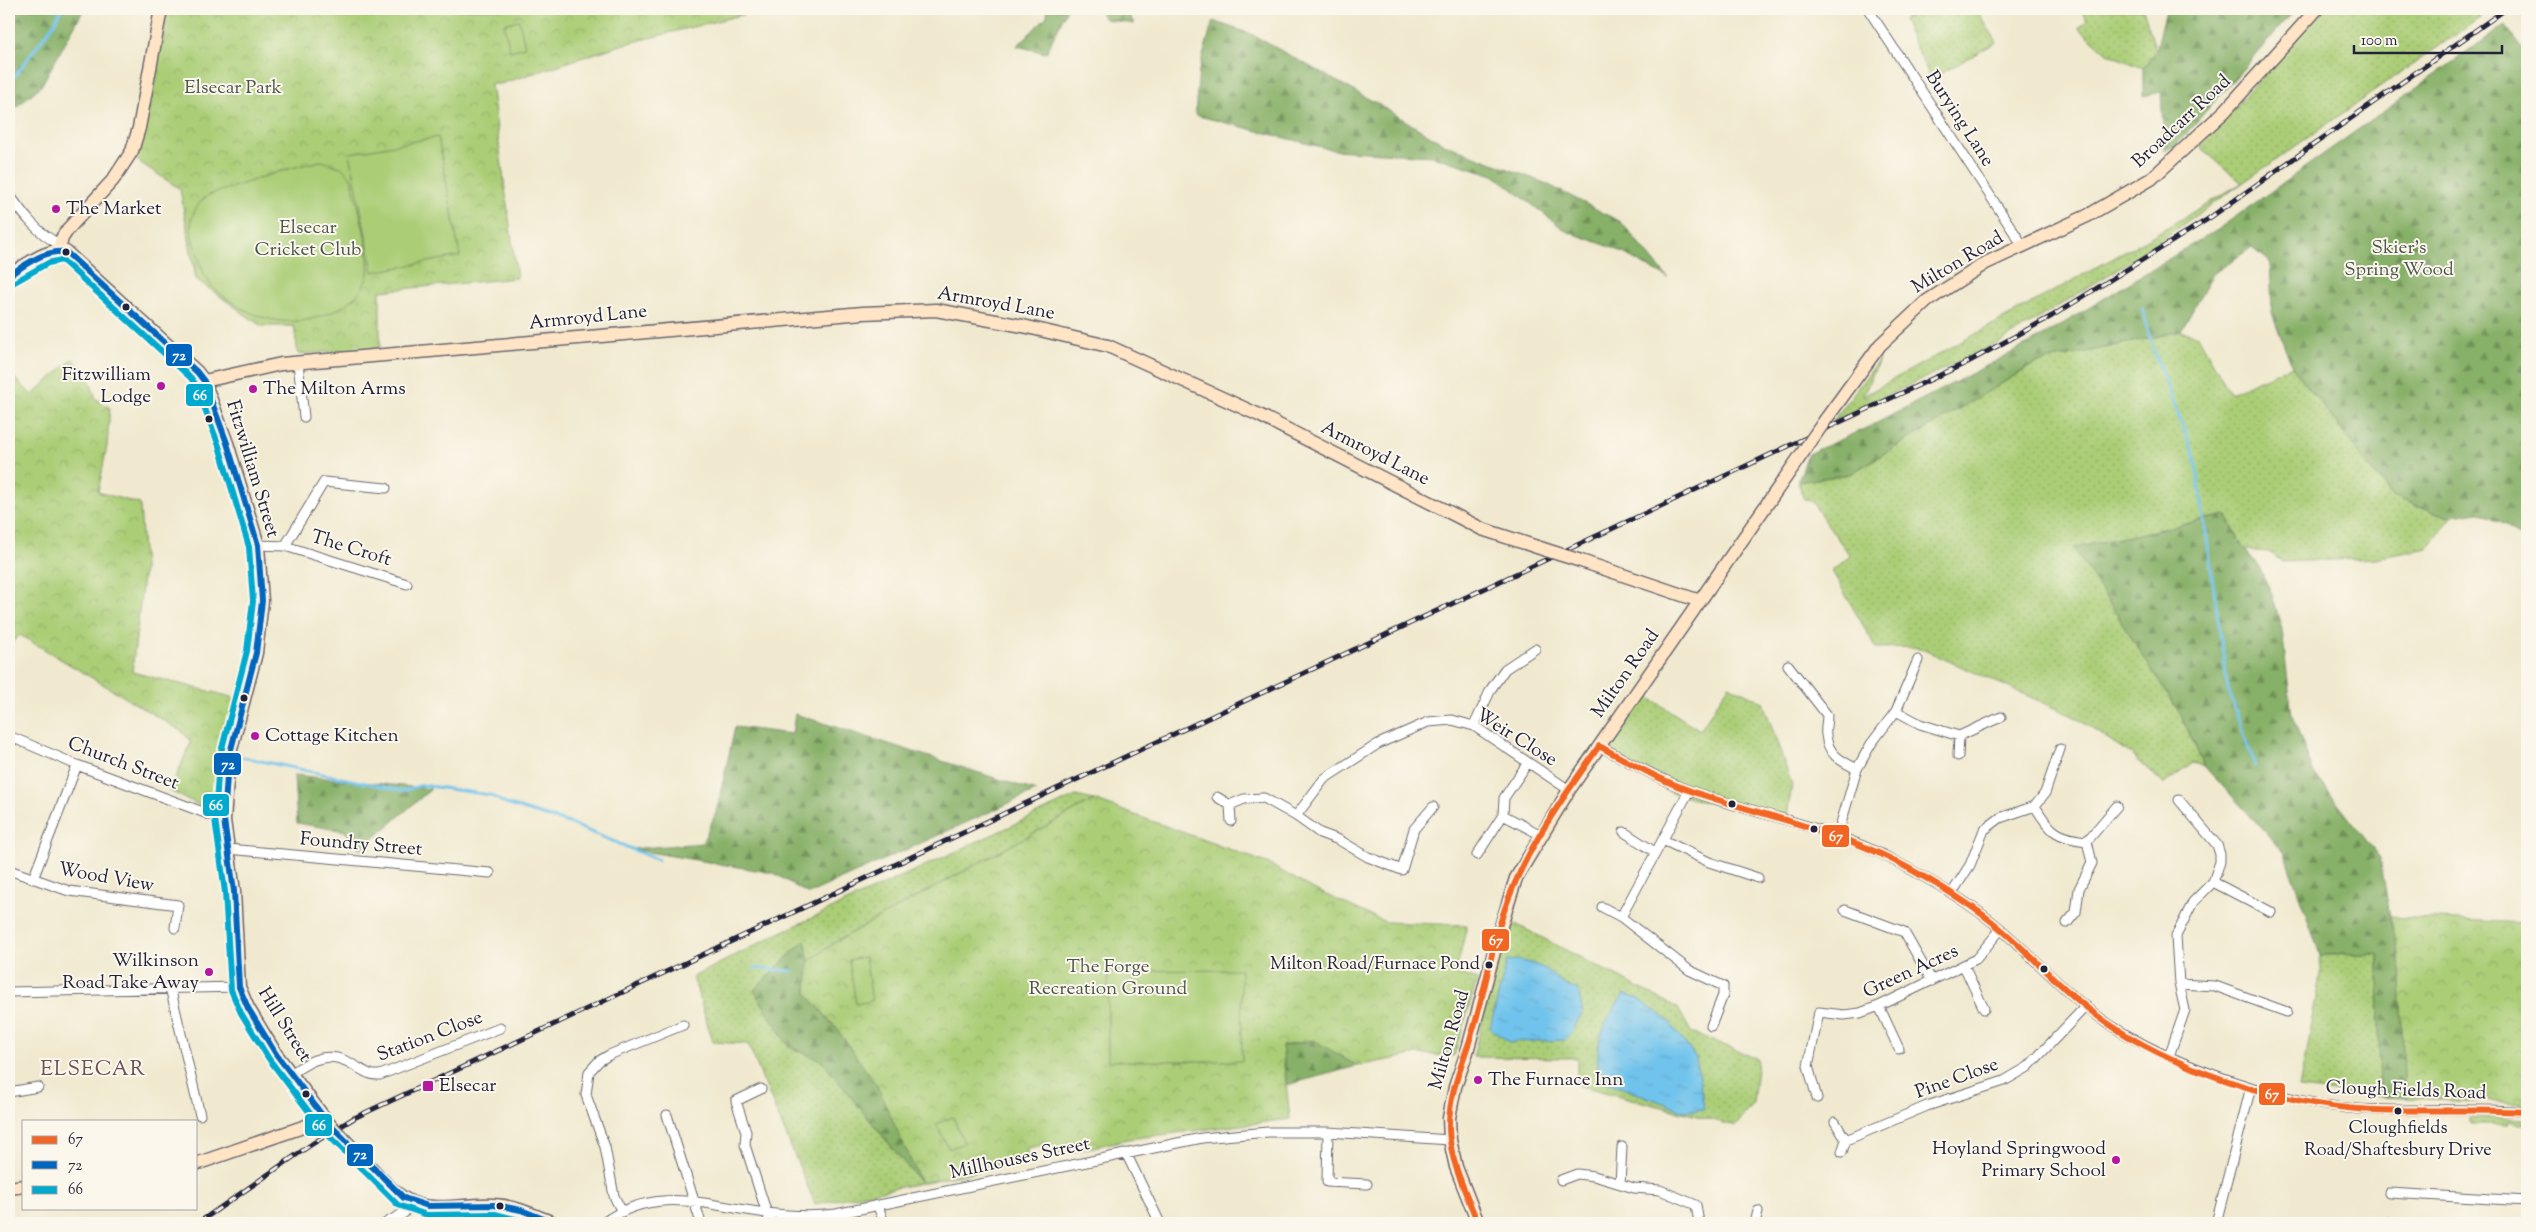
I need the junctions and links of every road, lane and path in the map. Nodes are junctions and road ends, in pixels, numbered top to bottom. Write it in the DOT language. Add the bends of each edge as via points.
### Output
graph roads {
  1 [pos="161,9"];
  2 [pos="1868,9"];
  3 [pos="2317,9"];
  4 [pos="9,194"];
  5 [pos="2023,246"];
  6 [pos="59,247"];
  7 [pos="9,275"];
  8 [pos="298,363"];
  9 [pos="204,381"];
  10 [pos="304,417"];
  11 [pos="386,488"];
  12 [pos="258,545"];
  13 [pos="285,546"];
  14 [pos="407,584"];
  15 [pos="1700,601"];
  16 [pos="1534,649"];
  17 [pos="1918,660"];
  18 [pos="1788,665"];
  19 [pos="243,704"];
  20 [pos="1896,711"];
  21 [pos="2001,717"];
  22 [pos="1474,726"];
  23 [pos="1959,736"];
  24 [pos="9,737"];
  25 [pos="1599,746"];
  26 [pos="2060,749"];
  27 [pos="1958,756"];
  28 [pos="1527,764"];
  29 [pos="77,765"];
  30 [pos="1857,769"];
  31 [pos="1568,790"];
  32 [pos="1689,790"];
  33 [pos="1217,798"];
  34 [pos="2179,800"];
  35 [pos="1230,805"];
  36 [pos="2035,806"];
  37 [pos="2118,806"];
  38 [pos="1433,807"];
  39 [pos="1503,815"];
  40 [pos="1296,816"];
  41 [pos="224,820"];
  42 [pos="1231,821"];
  43 [pos="1624,832"];
  44 [pos="1541,835"];
  45 [pos="1838,837"];
  46 [pos="1663,840"];
  47 [pos="2087,841"];
  48 [pos="228,849"];
  49 [pos="1656,852"];
  50 [pos="1477,856"];
  51 [pos="9,870"];
  52 [pos="490,873"];
  53 [pos="1758,878"];
  54 [pos="33,879"];
  55 [pos="2212,882"];
  56 [pos="1952,893"];
  57 [pos="1602,907"];
  58 [pos="1845,910"];
  59 [pos="2271,912"];
  60 [pos="1621,918"];
  61 [pos="2067,923"];
  62 [pos="175,928"];
  63 [pos="2001,929"];
  64 [pos="1964,966"];
  65 [pos="1932,981"];
  66 [pos="2179,984"];
  67 [pos="170,987"];
  68 [pos="239,987"];
  69 [pos="9,992"];
  70 [pos="1879,1006"];
  71 [pos="2086,1006"];
  72 [pos="1984,1009"];
  73 [pos="2288,1012"];
  74 [pos="683,1025"];
  75 [pos="1711,1026"];
  76 [pos="500,1028"];
  77 [pos="1899,1049"];
  78 [pos="2169,1056"];
  79 [pos="291,1074"];
  80 [pos="38,1087"];
  81 [pos="2251,1087"];
  82 [pos="761,1089"];
  83 [pos="9,1092"];
  84 [pos="1817,1098"];
  85 [pos="2527,1112"];
  86 [pos="667,1114"];
  87 [pos="200,1115"];
  88 [pos="328,1121"];
  89 [pos="1835,1122"];
  90 [pos="1328,1132"];
  91 [pos="1450,1140"];
  92 [pos="1846,1140"];
  93 [pos="1622,1147"];
  94 [pos="1842,1152"];
  95 [pos="1126,1153"];
  96 [pos="198,1163"];
  97 [pos="1561,1180"];
  98 [pos="1366,1184"];
  99 [pos="1620,1184"];
  100 [pos="22,1186"];
  101 [pos="9,1188"];
  102 [pos="2389,1194"];
  103 [pos="692,1200"];
  104 [pos="2527,1201"];
  105 [pos="411,1202"];
  106 [pos="878,1206"];
  107 [pos="1758,1210"];
  108 [pos="622,1212"];
  109 [pos="766,1213"];
  110 [pos="386,1223"];
  111 [pos="554,1223"];
  112 [pos="603,1223"];
  113 [pos="701,1223"];
  114 [pos="770,1223"];
  115 [pos="884,1223"];
  116 [pos="1160,1223"];
  117 [pos="1478,1223"];
  118 [pos="1699,1223"];
  119 [pos="1755,1223"];
  120 [pos="2216,1223"];
  1 -- 6 [label="street" via="132,151 113,180 68,229"];
  2 -- 5 [label="street, Burying Lane"];
  3 -- 5 [label="street, Broadcarr Road" via="2225,110 2151,179 2087,216"];
  4 -- 6 [label="street" via="34,226"];
  5 -- 15 [label="street, Milton Road, bridge" via="1986,263 1927,300 1880,346"];
  6 -- 7 [label="street"];
  6 -- 9 [label="street, Fitzwilliam Street" via="192,366"];
  8 -- 9 [label="street, Armroyd Lane" via="236,372"];
  8 -- 10 [label="street"];
  8 -- 15 [label="street, Armroyd Lane, bridge" via="863,313 936,310 1108,346 1259,415 1482,529"];
  9 -- 12 [label="street, Fitzwilliam Street"];
  11 -- 13 [label="street, The Croft" via="324,482"];
  12 -- 13 [label="street, The Croft"];
  12 -- 19 [label="street, Fitzwilliam Street" via="262,601 256,653"];
  13 -- 14 [label="street, The Croft"];
  15 -- 25 [label="street, Milton Road"];
  16 -- 22 [label="street" via="1506,669 1491,689"];
  17 -- 20 [label="street"];
  18 -- 30 [label="street" via="1827,715 1826,734 1830,751"];
  19 -- 41 [label="street, Hill Street" via="228,761"];
  20 -- 23 [label="street" via="1920,724"];
  20 -- 30 [label="street"];
  21 -- 23 [label="street"];
  22 -- 28 [label="street, Weir Close"];
  22 -- 40 [label="street, Weir Close" via="1452,720 1428,722 1378,744 1324,779"];
  23 -- 27 [label="street"];
  24 -- 29 [label="street, Church Street"];
  25 -- 31 [label="street, Milton Road"];
  25 -- 32 [label="street, Clough Fields Road" via="1666,782"];
  26 -- 36 [label="street" via="2045,793"];
  28 -- 31 [label="street, Weir Close"];
  28 -- 39 [label="street" via="1504,798"];
  29 -- 41 [label="street, Church Street"];
  29 -- 54 [label="street"];
  30 -- 45 [label="street"];
  31 -- 44 [label="street, Milton Road"];
  32 -- 45 [label="street, Clough Fields Road"];
  32 -- 46 [label="street"];
  33 -- 35 [label="street"];
  34 -- 55 [label="street" via="2217,845 2220,854"];
  35 -- 40 [label="street" via="1264,798"];
  35 -- 42 [label="street"];
  36 -- 47 [label="street" via="2043,820 2059,835"];
  36 -- 56 [label="street" via="2000,818 1984,830 1970,865"];
  37 -- 47 [label="street"];
  38 -- 40 [label="street" via="1414,829 1402,870 1320,833"];
  39 -- 44 [label="street"];
  39 -- 50 [label="street"];
  41 -- 48 [label="street, Hill Street"];
  43 -- 49 [label="street"];
  44 -- 91 [label="street, Milton Road" via="1516,878 1501,926 1452,1098"];
  45 -- 56 [label="street, Clough Fields Road" via="1892,859"];
  46 -- 49 [label="street"];
  46 -- 53 [label="street" via="1709,862"];
  47 -- 61 [label="street" via="2092,863 2079,889 2076,912"];
  48 -- 52 [label="street, Foundry Street"];
  48 -- 68 [label="street, Hill Street" via="234,891"];
  49 -- 60 [label="street"];
  51 -- 54 [label="street, Wood View"];
  54 -- 62 [label="street, Wood View" via="69,891 178,905"];
  55 -- 59 [label="street"];
  55 -- 66 [label="street" via="2193,902 2176,936"];
  56 -- 63 [label="street, Clough Fields Road"];
  57 -- 60 [label="street"];
  58 -- 65 [label="street" via="1904,932"];
  60 -- 75 [label="street" via="1689,970 1724,986"];
  63 -- 64 [label="street, Green Acres" via="1976,959"];
  63 -- 71 [label="street, Clough Fields Road"];
  64 -- 65 [label="street, Green Acres"];
  64 -- 72 [label="street"];
  65 -- 70 [label="street, Green Acres"];
  66 -- 73 [label="street" via="2215,986"];
  66 -- 78 [label="street" via="2185,1010"];
  67 -- 68 [label="street"];
  67 -- 69 [label="street" via="109,992"];
  67 -- 87 [label="street"];
  68 -- 79 [label="street, Hill Street" via="257,1024"];
  70 -- 77 [label="street"];
  70 -- 84 [label="street, Green Acres" via="1844,1015 1819,1012 1808,1066"];
  71 -- 78 [label="street, Clough Fields Road" via="2119,1031"];
  71 -- 92 [label="street, Pine Close" via="2028,1067 2004,1081 1927,1106"];
  74 -- 108 [label="street" via="608,1055 594,1066 588,1078 586,1095 605,1147 612,1187"];
  76 -- 79 [label="street, Station Close" via="380,1076 368,1074 338,1057 324,1056 307,1062"];
  78 -- 81 [label="street, Clough Fields Road"];
  79 -- 88 [label="street, Hill Street"];
  80 -- 83 [label="street"];
  81 -- 85 [label="street, Clough Fields Road" via="2322,1105 2357,1109"];
  81 -- 120 [label="street"];
  82 -- 109 [label="street" via="736,1101 746,1132 745,1145"];
  86 -- 103 [label="street"];
  88 -- 96 [label="street"];
  88 -- 105 [label="street, Hill Street, bridge" via="391,1187"];
  89 -- 92 [label="street"];
  90 -- 91 [label="street, Millhouses Street"];
  90 -- 95 [label="street, Millhouses Street" via="1268,1132 1202,1138"];
  90 -- 98 [label="street" via="1328,1182"];
  91 -- 117 [label="street, Milton Road" via="1456,1167"];
  92 -- 94 [label="street"];
  93 -- 99 [label="street"];
  95 -- 106 [label="street, Millhouses Street"];
  95 -- 116 [label="street"];
  97 -- 99 [label="street" via="1577,1174"];
  99 -- 118 [label="street" via="1660,1190 1687,1200 1696,1205"];
  100 -- 101 [label="street"];
  102 -- 104 [label="street"];
  103 -- 108 [label="street, Millhouses Street" via="660,1201"];
  103 -- 109 [label="street, Millhouses Street"];
  103 -- 113 [label="street"];
  105 -- 110 [label="street" via="404,1213"];
  105 -- 111 [label="street" via="428,1206 496,1205 521,1210"];
  106 -- 109 [label="street, Millhouses Street" via="811,1217"];
  106 -- 115 [label="street"];
  107 -- 119 [label="street"];
  108 -- 112 [label="street, Millhouses Street"];
  109 -- 114 [label="street"];
}
